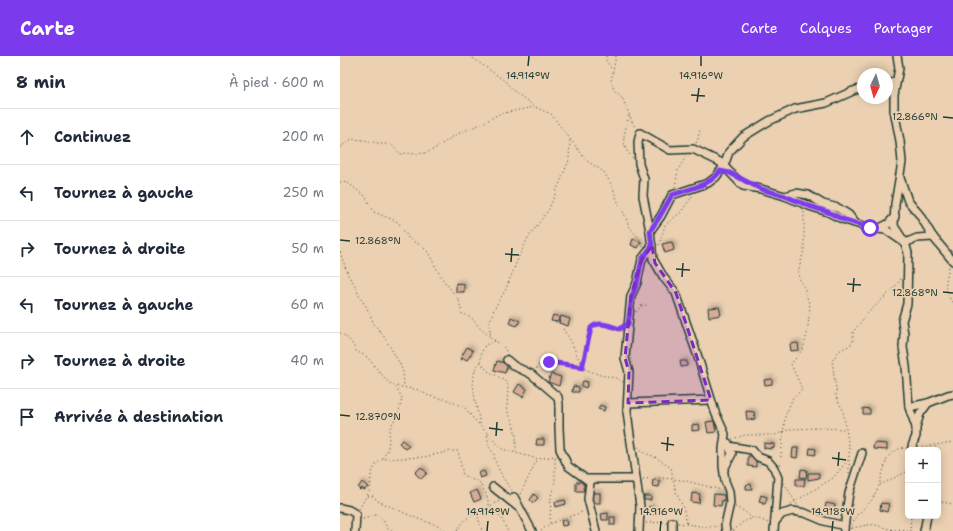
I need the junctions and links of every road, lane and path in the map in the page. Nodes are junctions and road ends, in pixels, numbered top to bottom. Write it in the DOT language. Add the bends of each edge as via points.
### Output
graph roads {
  1 [pos="470,56"];
  2 [pos="606,56"];
  3 [pos="616,56"];
  4 [pos="897,56"];
  5 [pos="612,71"];
  6 [pos="896,82"];
  7 [pos="893,83"];
  8 [pos="857,90"];
  9 [pos="534,107"];
  10 [pos="630,115"];
  11 [pos="700,129"];
  12 [pos="640,133"];
  13 [pos="570,139"];
  14 [pos="340,147"];
  15 [pos="693,149"];
  16 [pos="639,164"];
  17 [pos="722,169"];
  18 [pos="900,176"];
  19 [pos="340,182"];
  20 [pos="672,195"];
  21 [pos="693,195"];
  22 [pos="785,196"];
  23 [pos="804,204"];
  24 [pos="895,216"];
  25 [pos="856,223"];
  26 [pos="879,229"];
  27 [pos="650,231"];
  28 [pos="933,237"];
  29 [pos="905,243"];
  30 [pos="654,248"];
  31 [pos="340,252"];
  32 [pos="644,256"];
  33 [pos="952,259"];
  34 [pos="908,269"];
  35 [pos="953,304"];
  36 [pos="647,305"];
  37 [pos="629,321"];
  38 [pos="563,329"];
  39 [pos="340,333"];
  40 [pos="491,338"];
  41 [pos="496,341"];
  42 [pos="507,360"];
  43 [pos="480,362"];
  44 [pos="582,368"];
  45 [pos="531,374"];
  46 [pos="628,385"];
  47 [pos="396,386"];
  48 [pos="404,387"];
  49 [pos="953,394"];
  50 [pos="711,400"];
  51 [pos="628,402"];
  52 [pos="928,404"];
  53 [pos="909,407"];
  54 [pos="481,425"];
  55 [pos="916,427"];
  56 [pos="846,429"];
  57 [pos="784,432"];
  58 [pos="487,433"];
  59 [pos="726,440"];
  60 [pos="631,442"];
  61 [pos="953,442"];
  62 [pos="938,445"];
  63 [pos="912,447"];
  64 [pos="926,447"];
  65 [pos="936,447"];
  66 [pos="905,448"];
  67 [pos="862,453"];
  68 [pos="516,454"];
  69 [pos="555,456"];
  70 [pos="383,458"];
  71 [pos="538,459"];
  72 [pos="559,460"];
  73 [pos="848,460"];
  74 [pos="780,466"];
  75 [pos="724,470"];
  76 [pos="849,473"];
  77 [pos="905,473"];
  78 [pos="778,478"];
  79 [pos="587,479"];
  80 [pos="636,479"];
  81 [pos="674,479"];
  82 [pos="879,486"];
  83 [pos="494,487"];
  84 [pos="729,491"];
  85 [pos="367,496"];
  86 [pos="514,497"];
  87 [pos="502,501"];
  88 [pos="795,501"];
  89 [pos="941,502"];
  90 [pos="730,503"];
  91 [pos="953,504"];
  92 [pos="789,506"];
  93 [pos="340,508"];
  94 [pos="490,508"];
  95 [pos="520,508"];
  96 [pos="590,508"];
  97 [pos="477,513"];
  98 [pos="805,513"];
  99 [pos="356,517"];
  100 [pos="752,518"];
  101 [pos="911,519"];
  102 [pos="926,519"];
  103 [pos="672,522"];
  104 [pos="550,523"];
  105 [pos="687,524"];
  106 [pos="774,527"];
  107 [pos="725,528"];
  108 [pos="639,530"];
  109 [pos="847,530"];
  110 [pos="355,531"];
  111 [pos="394,531"];
  112 [pos="447,531"];
  113 [pos="457,531"];
  114 [pos="482,531"];
  115 [pos="509,531"];
  116 [pos="532,531"];
  117 [pos="541,531"];
  118 [pos="596,531"];
  119 [pos="672,531"];
  120 [pos="733,531"];
  121 [pos="910,531"];
  122 [pos="924,531"];
  1 -- 9 [label="path" via="505,81"];
  2 -- 5 [label="path"];
  3 -- 5 [label="path"];
  4 -- 6 [label="street" via="899,68"];
  5 -- 10 [label="path" via="611,81 614,90 622,97"];
  6 -- 7 [label="street"];
  6 -- 18 [label="street" via="894,110 902,162"];
  8 -- 17 [label="street" via="826,103 795,110 769,121 743,137 729,152"];
  9 -- 13 [label="path" via="551,114"];
  9 -- 14 [label="path" via="499,114 456,134 425,153 400,154 391,144 352,139"];
  10 -- 12 [label="path"];
  10 -- 16 [label="path" via="623,144"];
  11 -- 15 [label="path"];
  12 -- 15 [label="street" via="670,150"];
  12 -- 16 [label="street"];
  13 -- 32 [label="path" via="587,161 608,177 629,226 642,242"];
  13 -- 40 [label="path" via="568,160 549,209 528,238 506,289 494,309 490,324"];
  15 -- 17 [label="street" via="720,162"];
  15 -- 20 [label="path" via="678,170"];
  16 -- 27 [label="street" via="644,179 643,196"];
  17 -- 20 [label="street" via="708,183"];
  17 -- 22 [label="street" via="730,173 742,186"];
  18 -- 24 [label="street"];
  18 -- 28 [label="street" via="908,201"];
  19 -- 40 [label="path" via="348,182 365,196 374,212 398,222 409,239 428,252 441,277 459,300 462,314 475,320"];
  20 -- 27 [label="street"];
  21 -- 30 [label="path" via="681,212 665,225"];
  22 -- 23 [label="street"];
  22 -- 25 [label="street" via="796,193 808,196 838,208"];
  23 -- 25 [label="street"];
  23 -- 57 [label="path" via="804,250 798,273 810,307 803,349 791,364 802,388 793,397 789,406"];
  24 -- 26 [label="street"];
  24 -- 29 [label="street" via="894,226"];
  25 -- 26 [label="street"];
  26 -- 29 [label="street" via="886,230"];
  27 -- 30 [label="street"];
  28 -- 29 [label="street" via="917,238"];
  28 -- 33 [label="street"];
  29 -- 34 [label="street"];
  30 -- 32 [label="street"];
  30 -- 50 [label="street" via="653,259 676,293"];
  31 -- 48 [label="path" via="348,275 374,324 400,364"];
  32 -- 37 [label="street" via="632,296"];
  33 -- 35 [label="path" via="946,293"];
  34 -- 53 [label="street" via="907,304 902,321"];
  34 -- 56 [label="path" via="894,288 866,314 853,332 850,345 839,351 832,361 836,398 843,410"];
  36 -- 37 [label="path" via="641,306"];
  37 -- 44 [label="path" via="619,329 602,324 594,325 591,328"];
  37 -- 46 [label="street" via="625,358 629,372"];
  38 -- 44 [label="path"];
  39 -- 47 [label="path" via="349,337 356,351 367,357 389,383"];
  40 -- 41 [label="path"];
  41 -- 42 [label="path" via="507,352"];
  41 -- 43 [label="path" via="486,345"];
  42 -- 45 [label="street"];
  43 -- 54 [label="path" via="475,369 473,384"];
  43 -- 68 [label="path" via="508,385 507,410 516,435"];
  44 -- 45 [label="path" via="549,362 540,364"];
  44 -- 46 [label="path" via="616,378"];
  45 -- 79 [label="street" via="558,397 560,450 568,466"];
  46 -- 51 [label="street"];
  47 -- 48 [label="path"];
  47 -- 70 [label="path" via="402,398 398,415 390,428 388,449"];
  48 -- 54 [label="path" via="419,390 465,408"];
  49 -- 52 [label="street"];
  50 -- 51 [label="street"];
  50 -- 59 [label="street"];
  51 -- 60 [label="street"];
  52 -- 53 [label="street"];
  52 -- 55 [label="street" via="920,414"];
  53 -- 55 [label="street"];
  54 -- 58 [label="path"];
  55 -- 63 [label="street"];
  56 -- 57 [label="path" via="790,429"];
  56 -- 73 [label="path"];
  57 -- 59 [label="path"];
  57 -- 74 [label="path"];
  58 -- 68 [label="path" via="502,449"];
  58 -- 86 [label="path" via="489,447"];
  59 -- 75 [label="street" via="723,449"];
  59 -- 75 [label="street" via="732,454"];
  59 -- 78 [label="street" via="752,450 758,457 768,461"];
  60 -- 80 [label="street"];
  60 -- 81 [label="path" via="671,468"];
  61 -- 62 [label="path"];
  62 -- 64 [label="path"];
  62 -- 65 [label="path"];
  66 -- 82 [label="path" via="895,451 887,458"];
  67 -- 109 [label="street" via="849,493"];
  68 -- 71 [label="path"];
  69 -- 71 [label="path"];
  69 -- 72 [label="path"];
  69 -- 104 [label="path"];
  70 -- 85 [label="path" via="376,464 371,475"];
  70 -- 94 [label="path" via="458,451 463,474 479,482"];
  71 -- 86 [label="path" via="520,494"];
  73 -- 76 [label="path"];
  73 -- 88 [label="path" via="833,478"];
  75 -- 84 [label="street"];
  77 -- 82 [label="path"];
  78 -- 88 [label="path"];
  78 -- 106 [label="street"];
  79 -- 80 [label="street"];
  79 -- 96 [label="street" via="590,482"];
  80 -- 81 [label="path"];
  80 -- 108 [label="street" via="640,506"];
  81 -- 84 [label="path"];
  81 -- 105 [label="path"];
  82 -- 109 [label="path" via="872,500"];
  83 -- 95 [label="street"];
  84 -- 90 [label="street"];
  85 -- 99 [label="path"];
  85 -- 112 [label="path" via="373,496 378,502"];
  86 -- 95 [label="street"];
  87 -- 94 [label="path" via="492,504"];
  88 -- 92 [label="path"];
  88 -- 98 [label="path"];
  89 -- 91 [label="path"];
  90 -- 100 [label="path"];
  90 -- 107 [label="street"];
  93 -- 99 [label="street" via="349,510"];
  94 -- 97 [label="path"];
  94 -- 115 [label="path" via="502,519"];
  95 -- 116 [label="street"];
  96 -- 104 [label="path" via="575,516"];
  96 -- 118 [label="street"];
  97 -- 113 [label="path" via="468,517"];
  97 -- 114 [label="path"];
  98 -- 106 [label="street" via="793,511 782,514"];
  98 -- 109 [label="street" via="841,525"];
  99 -- 110 [label="street"];
  99 -- 111 [label="path" via="382,518 387,528"];
  100 -- 106 [label="path" via="764,520"];
  100 -- 120 [label="path"];
  101 -- 121 [label="path"];
  102 -- 122 [label="street"];
  103 -- 105 [label="path"];
  103 -- 108 [label="path" via="647,522"];
  103 -- 119 [label="street"];
  104 -- 117 [label="path"];
  105 -- 107 [label="path"];
  109 -- 121 [label="path" via="875,525"];
}
